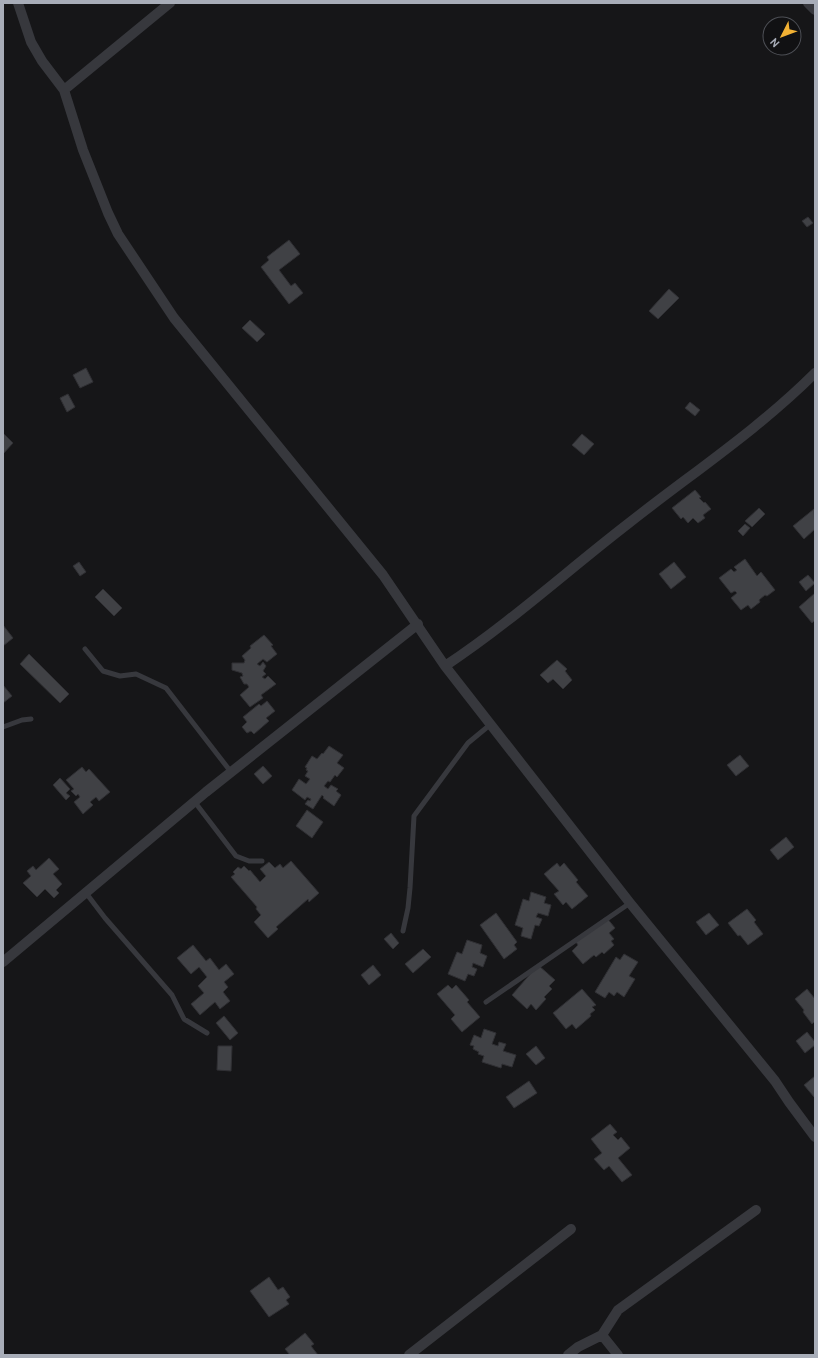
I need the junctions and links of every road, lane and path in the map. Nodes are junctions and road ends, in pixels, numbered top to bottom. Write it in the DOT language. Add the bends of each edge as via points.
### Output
graph roads {
  1 [pos="18,3"];
  2 [pos="170,3"];
  3 [pos="808,3"];
  4 [pos="815,10"];
  5 [pos="64,90"];
  6 [pos="815,374"];
  7 [pos="418,624"];
  8 [pos="85,649"];
  9 [pos="446,666"];
  10 [pos="31,719"];
  11 [pos="491,723"];
  12 [pos="3,727"];
  13 [pos="231,772"];
  14 [pos="194,801"];
  15 [pos="262,861"];
  16 [pos="86,893"];
  17 [pos="630,903"];
  18 [pos="403,931"];
  19 [pos="3,962"];
  20 [pos="486,1002"];
  21 [pos="207,1033"];
  22 [pos="815,1137"];
  23 [pos="756,1210"];
  24 [pos="571,1229"];
  25 [pos="602,1335"];
  26 [pos="409,1355"];
  27 [pos="568,1355"];
  28 [pos="618,1355"];
  1 -- 5 [label="street" via="31,42"];
  2 -- 5 [label="street"];
  3 -- 4 [label="street"];
  5 -- 7 [label="street" via="83,150 118,234 174,318 383,575"];
  6 -- 9 [label="street" via="764,418 628,523 486,638"];
  7 -- 9 [label="street"];
  7 -- 13 [label="street"];
  8 -- 13 [label="lane" via="104,671 120,676 136,674 166,688"];
  9 -- 11 [label="street"];
  10 -- 12 [label="lane"];
  11 -- 17 [label="street"];
  11 -- 18 [label="lane" via="468,743 414,816 410,888"];
  13 -- 14 [label="street"];
  14 -- 15 [label="lane" via="236,856 248,861"];
  14 -- 16 [label="street"];
  16 -- 19 [label="street"];
  16 -- 21 [label="lane" via="172,995 184,1019"];
  17 -- 20 [label="lane"];
  17 -- 22 [label="street" via="775,1081"];
  23 -- 25 [label="street" via="618,1310"];
  24 -- 26 [label="street"];
  25 -- 27 [label="street"];
  25 -- 28 [label="street"];
}
